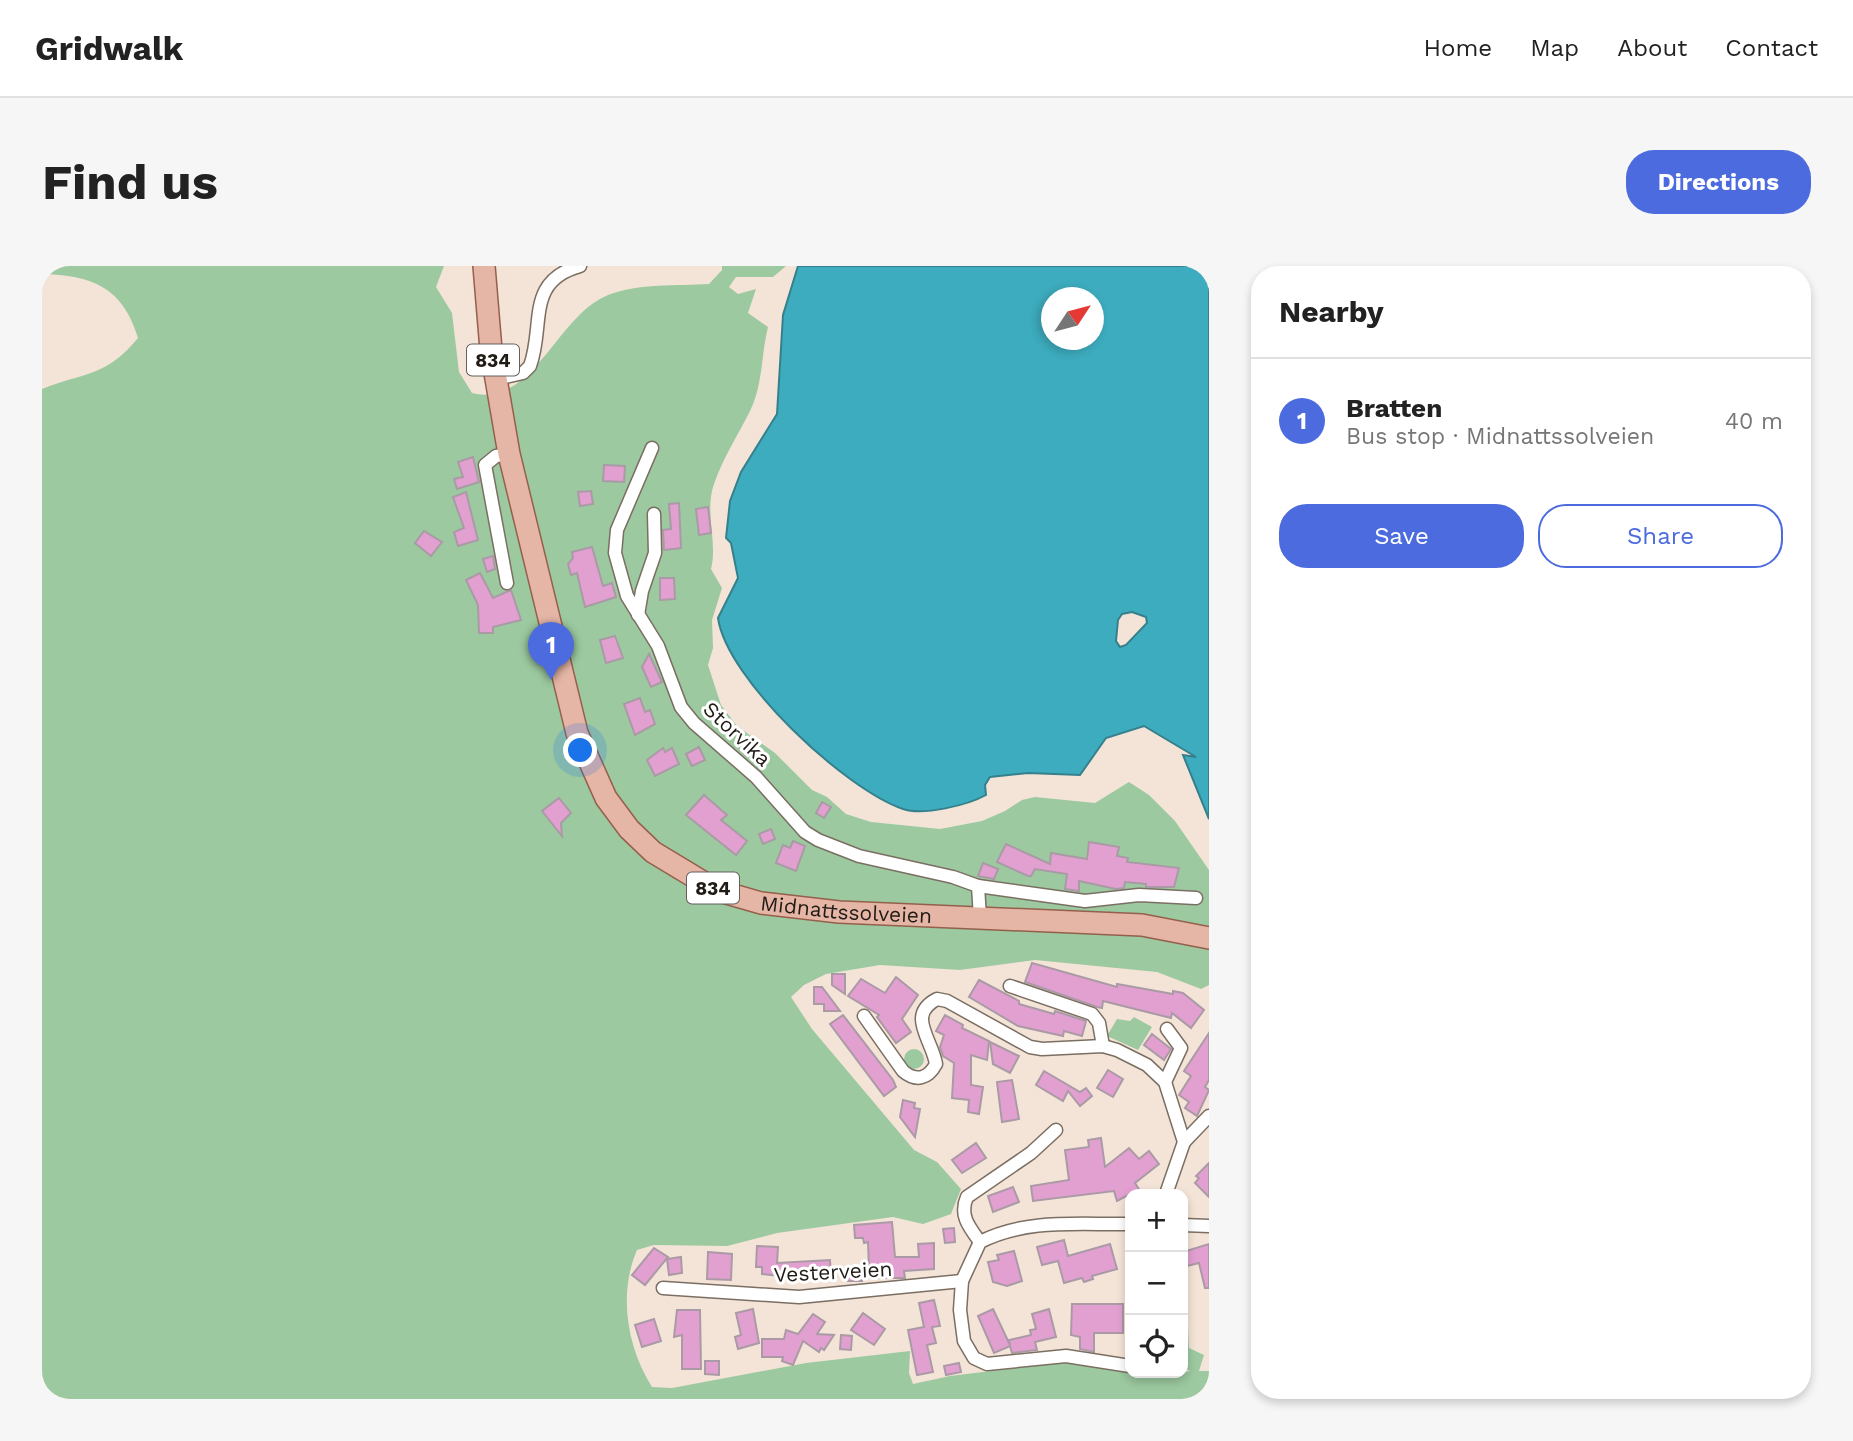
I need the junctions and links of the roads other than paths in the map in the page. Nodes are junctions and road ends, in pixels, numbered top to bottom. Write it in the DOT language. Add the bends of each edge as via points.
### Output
graph roads {
  1 [pos="484,266"];
  2 [pos="580,266"];
  3 [pos="495,379"];
  4 [pos="652,448"];
  5 [pos="509,454"];
  6 [pos="654,514"];
  7 [pos="507,583"];
  8 [pos="638,615"];
  9 [pos="978,886"];
  10 [pos="1196,898"];
  11 [pos="980,918"];
  12 [pos="1209,939"];
  13 [pos="1010,986"];
  14 [pos="864,1016"];
  15 [pos="1167,1029"];
  16 [pos="1103,1046"];
  17 [pos="1165,1082"];
  18 [pos="1209,1116"];
  19 [pos="1056,1130"];
  20 [pos="1184,1142"];
  21 [pos="1168,1189"];
  22 [pos="1125,1224"];
  23 [pos="1188,1225"];
  24 [pos="1209,1226"];
  25 [pos="980,1241"];
  26 [pos="962,1281"];
  27 [pos="663,1288"];
  28 [pos="1125,1365"];
  1 -- 3 [label="main road, Midnattssolveien / 834"];
  2 -- 3 [label="street" via="559,274 541,297 530,366 523,373"];
  3 -- 5 [label="main road, Midnattssolveien / 834"];
  4 -- 8 [label="street, Storvika" via="614,541 618,569"];
  5 -- 7 [label="street" via="496,456 485,465"];
  5 -- 11 [label="main road, Midnattssolveien / 834" via="577,733 606,798 629,829 653,852 716,890 761,903 839,912"];
  6 -- 8 [label="street" via="655,553"];
  8 -- 9 [label="street, Storvika" via="658,646 681,707 756,777 805,832 859,856"];
  9 -- 10 [label="street, Storvika" via="1085,901 1139,895"];
  9 -- 11 [label="street"];
  11 -- 12 [label="main road, Midnattssolveien / 834" via="1142,925"];
  13 -- 16 [label="street" via="1092,1014 1099,1023"];
  14 -- 16 [label="street" via="911,1077 923,1078 936,1064 921,1016 937,999 1030,1047"];
  15 -- 17 [label="street" via="1181,1048"];
  16 -- 17 [label="street" via="1134,1058"];
  17 -- 20 [label="street"];
  18 -- 20 [label="street"];
  19 -- 25 [label="street" via="967,1197 964,1218"];
  20 -- 21 [label="street"];
  22 -- 25 [label="street" via="1018,1227"];
  23 -- 24 [label="street"];
  25 -- 26 [label="street"];
  26 -- 27 [label="street, Vesterveien" via="799,1297"];
  26 -- 28 [label="street" via="964,1341 974,1358 987,1364 1066,1356"];
}
